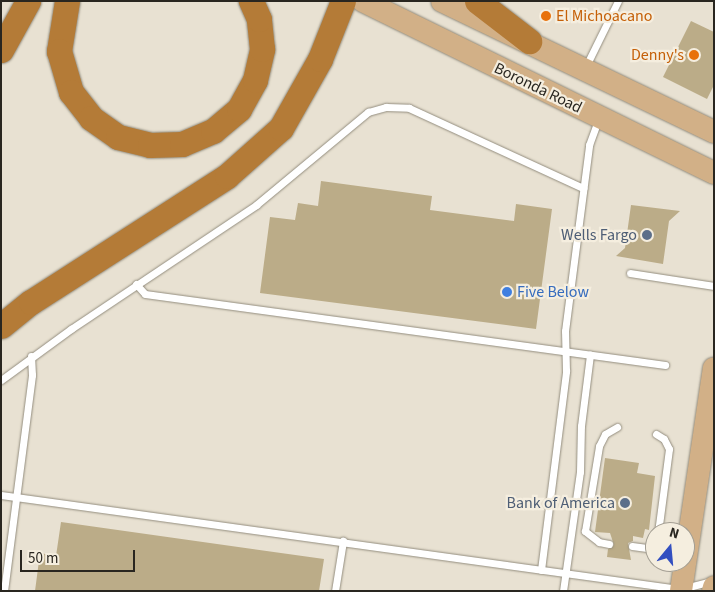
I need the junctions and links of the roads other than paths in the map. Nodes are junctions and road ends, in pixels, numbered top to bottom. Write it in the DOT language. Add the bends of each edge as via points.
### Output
graph roads {
  1 [pos="28,1"];
  2 [pos="67,1"];
  3 [pos="251,1"];
  4 [pos="343,1"];
  5 [pos="362,1"];
  6 [pos="442,1"];
  7 [pos="477,1"];
  8 [pos="618,1"];
  9 [pos="529,41"];
  10 [pos="1,50"];
  11 [pos="585,69"];
  12 [pos="600,117"];
  13 [pos="714,132"];
  14 [pos="714,172"];
  15 [pos="584,188"];
  16 [pos="630,272"];
  17 [pos="136,284"];
  18 [pos="714,286"];
  19 [pos="1,326"];
  20 [pos="568,352"];
  21 [pos="590,355"];
  22 [pos="31,356"];
  23 [pos="665,365"];
  24 [pos="714,368"];
  25 [pos="1,380"];
  26 [pos="617,427"];
  27 [pos="656,434"];
  28 [pos="1,495"];
  29 [pos="17,497"];
  30 [pos="659,522"];
  31 [pos="343,541"];
  32 [pos="609,544"];
  33 [pos="632,546"];
  34 [pos="645,548"];
  35 [pos="541,570"];
  36 [pos="565,573"];
  37 [pos="714,580"];
  38 [pos="714,587"];
  39 [pos="682,590"];
  40 [pos="4,591"];
  41 [pos="335,591"];
  42 [pos="563,591"];
  43 [pos="713,591"];
  1 -- 10 [label="highway"];
  2 -- 3 [label="highway" via="60,51 70,92 91,118 118,137 150,145 182,144 213,131 239,109 255,80 262,49 259,19"];
  4 -- 19 [label="highway" via="320,59 280,128 227,176 31,302"];
  5 -- 12 [label="main road, Boronda Road"];
  6 -- 9 [label="main road"];
  7 -- 9 [label="highway"];
  8 -- 11 [label="lane"];
  9 -- 11 [label="main road"];
  11 -- 13 [label="main road"];
  12 -- 14 [label="main road, Boronda Road"];
  12 -- 15 [label="lane" via="589,145"];
  15 -- 17 [label="lane" via="425,114 409,108 386,107 368,112 256,205"];
  15 -- 20 [label="lane" via="565,331"];
  16 -- 18 [label="lane"];
  17 -- 20 [label="lane" via="145,294"];
  17 -- 22 [label="lane"];
  20 -- 21 [label="lane"];
  20 -- 35 [label="lane"];
  21 -- 23 [label="lane"];
  21 -- 36 [label="lane" via="580,426 580,472"];
  22 -- 25 [label="lane"];
  22 -- 29 [label="lane" via="32,375"];
  24 -- 39 [label="main road"];
  26 -- 32 [label="lane" via="605,434 599,446 585,530 599,542"];
  27 -- 30 [label="lane" via="664,439 669,449"];
  28 -- 29 [label="lane"];
  29 -- 31 [label="lane"];
  29 -- 40 [label="lane"];
  31 -- 35 [label="lane"];
  31 -- 41 [label="lane"];
  33 -- 34 [label="lane"];
  35 -- 36 [label="lane"];
  36 -- 39 [label="lane"];
  36 -- 42 [label="lane"];
  37 -- 39 [label="lane"];
  38 -- 43 [label="main road"];
}
